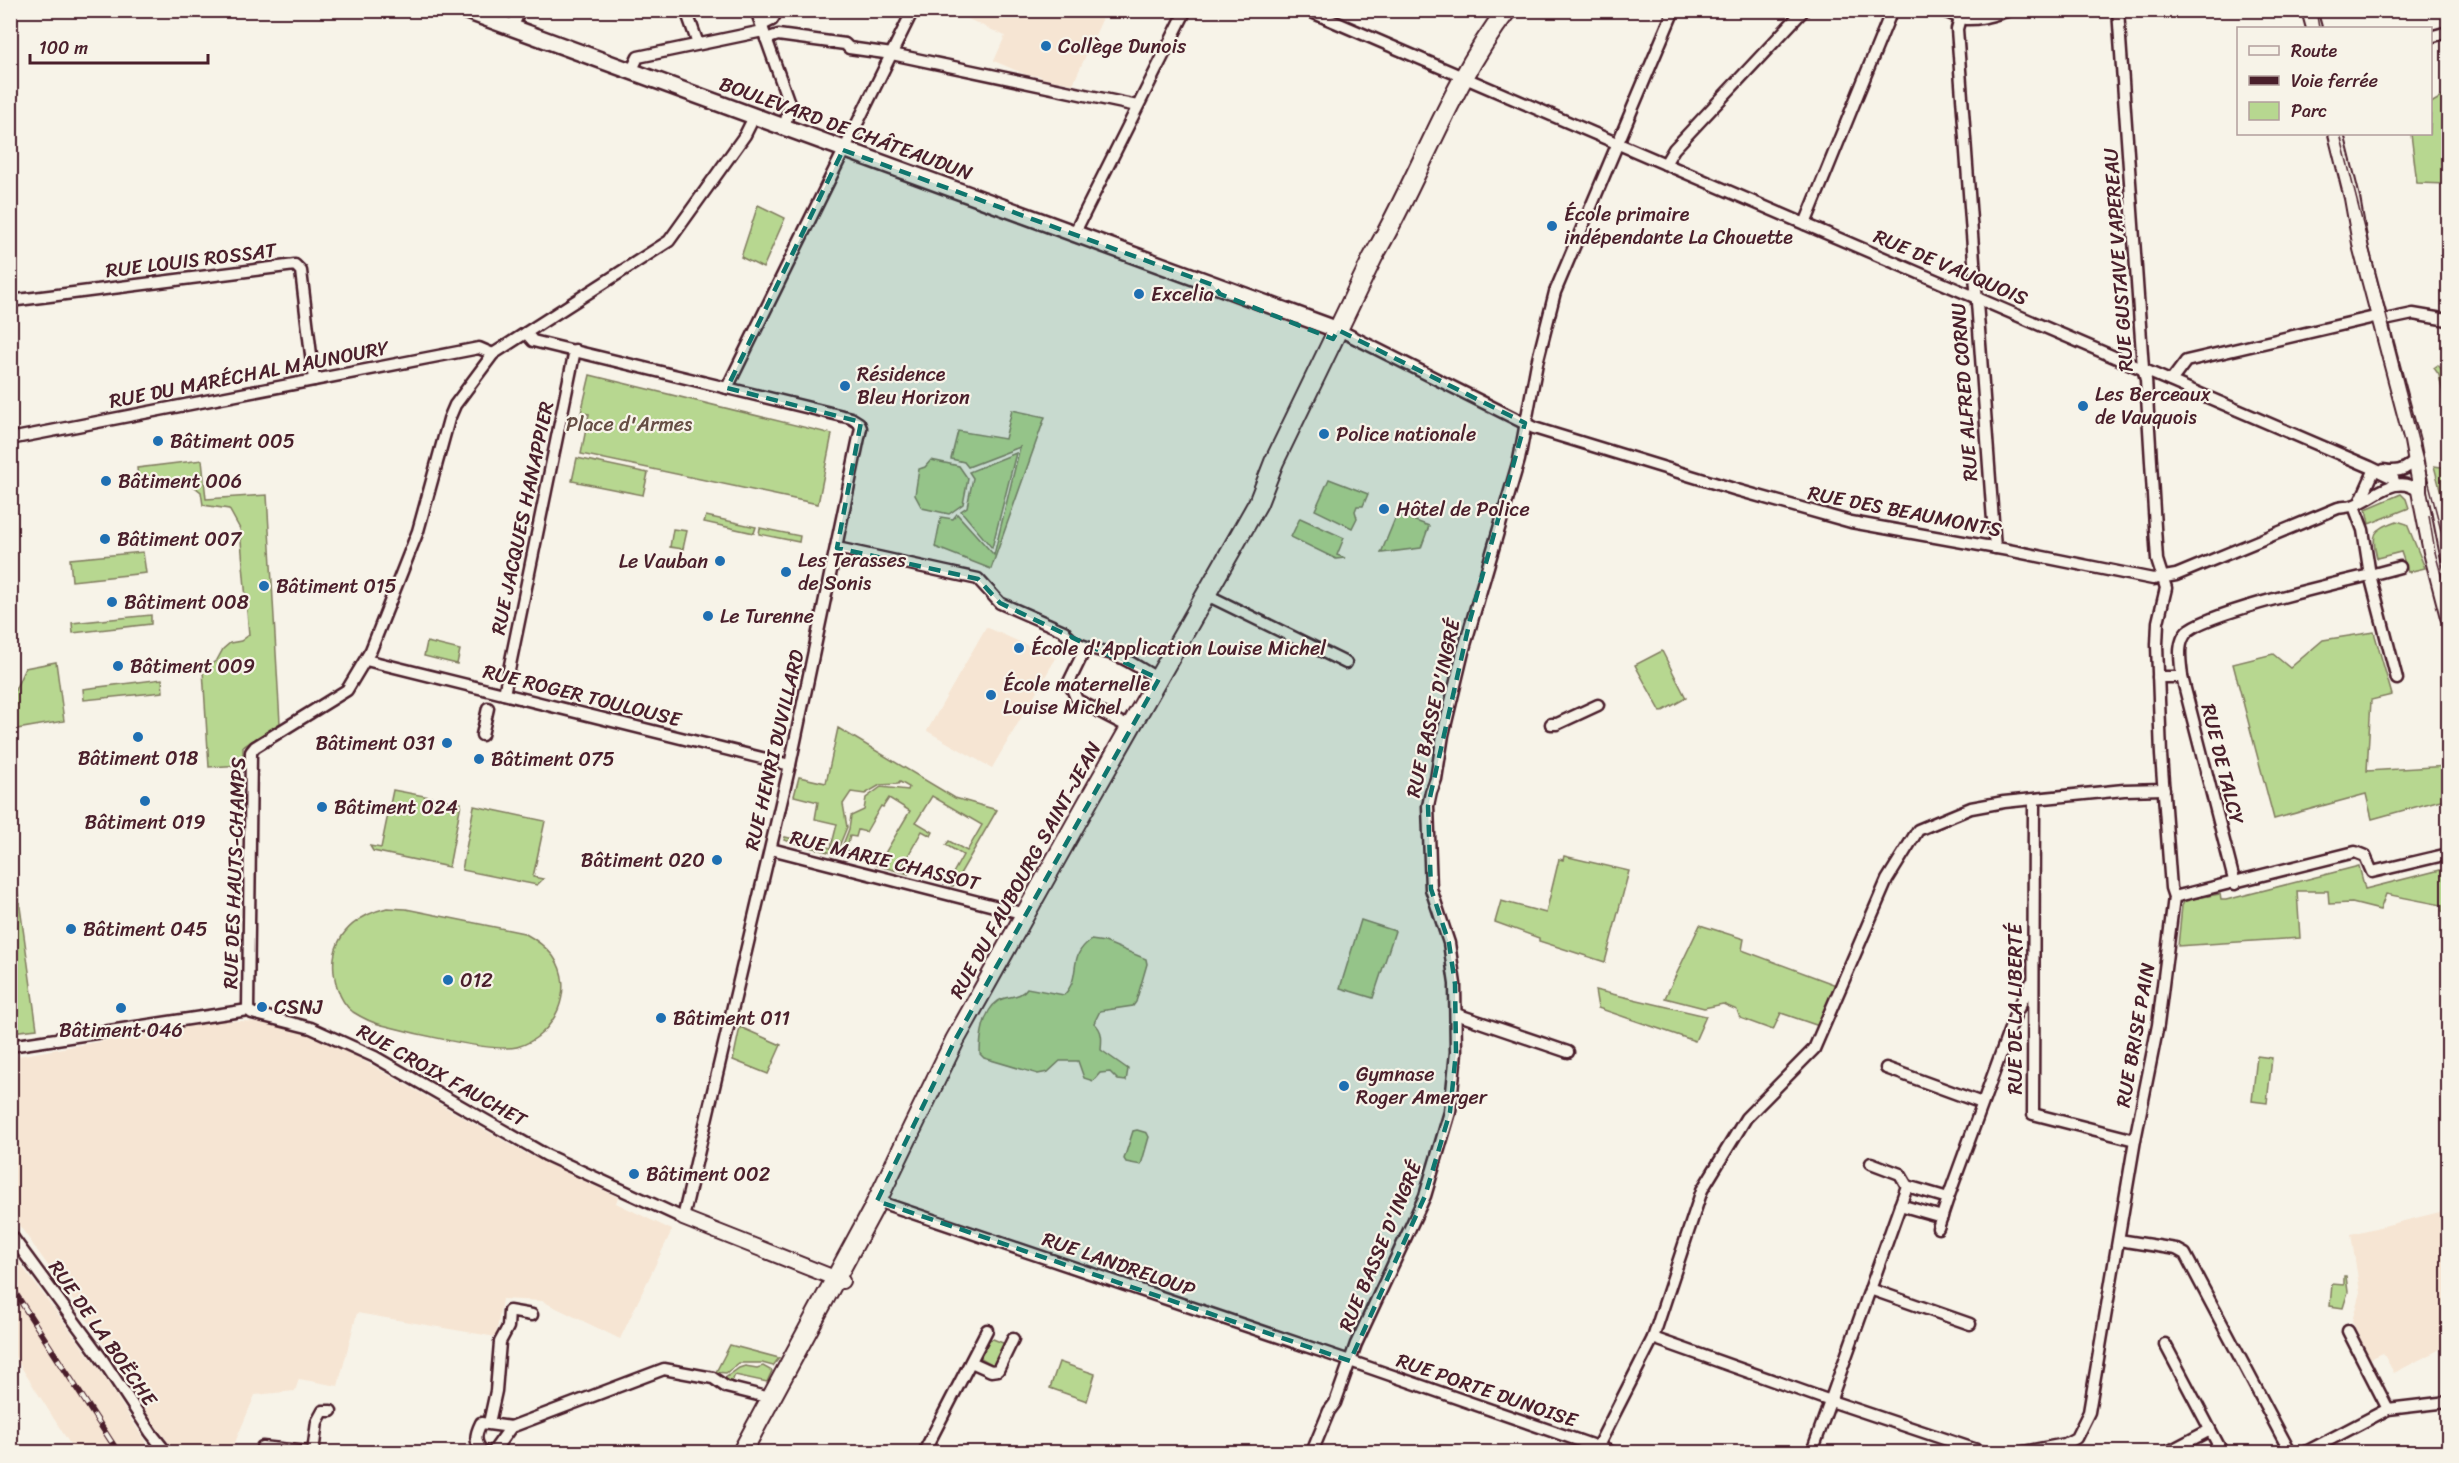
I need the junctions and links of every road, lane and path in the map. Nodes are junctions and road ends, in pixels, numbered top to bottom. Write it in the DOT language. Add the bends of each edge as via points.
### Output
graph roads {
  1 [pos="464,10"];
  2 [pos="520,10"];
  3 [pos="686,10"];
  4 [pos="756,10"];
  5 [pos="778,10"];
  6 [pos="913,10"];
  7 [pos="1186,10"];
  8 [pos="1307,10"];
  9 [pos="1507,10"];
  10 [pos="1674,10"];
  11 [pos="1804,10"];
  12 [pos="1892,10"];
  13 [pos="1938,10"];
  14 [pos="2010,10"];
  15 [pos="2118,10"];
  16 [pos="2309,10"];
  17 [pos="1953,13"];
  18 [pos="498,16"];
  19 [pos="2314,27"];
  20 [pos="512,28"];
  21 [pos="764,31"];
  22 [pos="2448,32"];
  23 [pos="2432,36"];
  24 [pos="698,44"];
  25 [pos="892,54"];
  26 [pos="631,72"];
  27 [pos="1465,77"];
  28 [pos="1137,106"];
  29 [pos="754,117"];
  30 [pos="784,128"];
  31 [pos="2336,135"];
  32 [pos="1618,144"];
  33 [pos="843,150"];
  34 [pos="1665,164"];
  35 [pos="1805,224"];
  36 [pos="1074,234"];
  37 [pos="1976,298"];
  38 [pos="10,301"];
  39 [pos="2379,319"];
  40 [pos="2448,320"];
  41 [pos="526,333"];
  42 [pos="1338,335"];
  43 [pos="575,350"];
  44 [pos="493,354"];
  45 [pos="2143,368"];
  46 [pos="314,380"];
  47 [pos="2170,381"];
  48 [pos="727,388"];
  49 [pos="1525,423"];
  50 [pos="10,438"];
  51 [pos="2415,460"];
  52 [pos="2372,469"];
  53 [pos="2395,484"];
  54 [pos="1265,490"];
  55 [pos="2419,491"];
  56 [pos="2358,503"];
  57 [pos="837,548"];
  58 [pos="1995,548"];
  59 [pos="2400,567"];
  60 [pos="2370,575"];
  61 [pos="2162,578"];
  62 [pos="1208,595"];
  63 [pos="2448,617"];
  64 [pos="1086,647"];
  65 [pos="366,660"];
  66 [pos="1346,663"];
  67 [pos="2158,677"];
  68 [pos="2182,677"];
  69 [pos="1159,679"];
  70 [pos="2397,679"];
  71 [pos="504,694"];
  72 [pos="1598,705"];
  73 [pos="488,708"];
  74 [pos="1551,724"];
  75 [pos="1130,729"];
  76 [pos="482,735"];
  77 [pos="790,765"];
  78 [pos="2164,789"];
  79 [pos="2034,800"];
  80 [pos="771,849"];
  81 [pos="2448,854"];
  82 [pos="2235,884"];
  83 [pos="2174,897"];
  84 [pos="1025,914"];
  85 [pos="2032,981"];
  86 [pos="248,1010"];
  87 [pos="1456,1014"];
  88 [pos="10,1046"];
  89 [pos="1568,1052"];
  90 [pos="1886,1068"];
  91 [pos="1982,1103"];
  92 [pos="2135,1140"];
  93 [pos="1871,1163"];
  94 [pos="1907,1186"];
  95 [pos="1948,1198"];
  96 [pos="877,1201"];
  97 [pos="1900,1205"];
  98 [pos="683,1218"];
  99 [pos="10,1234"];
  100 [pos="2119,1240"];
  101 [pos="832,1281"];
  102 [pos="1870,1289"];
  103 [pos="532,1315"];
  104 [pos="1970,1324"];
  105 [pos="987,1330"];
  106 [pos="2348,1331"];
  107 [pos="1653,1338"];
  108 [pos="1013,1339"];
  109 [pos="2165,1344"];
  110 [pos="1350,1361"];
  111 [pos="971,1362"];
  112 [pos="770,1398"];
  113 [pos="1830,1401"];
  114 [pos="2448,1402"];
  115 [pos="2388,1409"];
  116 [pos="331,1410"];
  117 [pos="489,1424"];
  118 [pos="511,1427"];
  119 [pos="2210,1430"];
  120 [pos="262,1447"];
  121 [pos="2067,1448"];
  122 [pos="1596,1450"];
  123 [pos="166,1452"];
  124 [pos="308,1452"];
  125 [pos="313,1452"];
  126 [pos="483,1452"];
  127 [pos="493,1452"];
  128 [pos="742,1452"];
  129 [pos="747,1452"];
  130 [pos="754,1452"];
  131 [pos="924,1452"];
  132 [pos="1312,1452"];
  133 [pos="1612,1452"];
  134 [pos="1812,1452"];
  135 [pos="1983,1452"];
  136 [pos="2023,1452"];
  137 [pos="2168,1452"];
  138 [pos="2222,1452"];
  139 [pos="2290,1452"];
  140 [pos="2306,1452"];
  1 -- 18 [label="main road, BOULEVARD DE CHÂTEAUDUN"];
  2 -- 20 [label="street"];
  3 -- 24 [label="street"];
  4 -- 21 [label="street"];
  5 -- 21 [label="street"];
  6 -- 25 [label="street"];
  7 -- 28 [label="street"];
  8 -- 27 [label="street, RUE DE VAUQUOIS"];
  9 -- 27 [label="main road, RUE DU FAUBOURG SAINT-JEAN"];
  10 -- 32 [label="street, RUE BASSE D'INGRÉ"];
  11 -- 34 [label="street" via="1674,149"];
  12 -- 35 [label="street"];
  13 -- 17 [label="street"];
  14 -- 17 [label="street" via="1974,18"];
  15 -- 45 [label="street, RUE GUSTAVE VAPEREAU"];
  16 -- 19 [label="street"];
  17 -- 37 [label="street, RUE ALFRED CORNU"];
  18 -- 20 [label="main road, BOULEVARD DE CHÂTEAUDUN"];
  20 -- 26 [label="main road, BOULEVARD DE CHÂTEAUDUN"];
  21 -- 24 [label="street"];
  21 -- 25 [label="street"];
  21 -- 30 [label="street" via="789,104"];
  22 -- 23 [label="street"];
  24 -- 26 [label="street" via="638,57"];
  25 -- 28 [label="street"];
  25 -- 33 [label="street"];
  26 -- 29 [label="main road, BOULEVARD DE CHÂTEAUDUN"];
  27 -- 32 [label="street, RUE DE VAUQUOIS"];
  27 -- 42 [label="main road, RUE DU FAUBOURG SAINT-JEAN" via="1392,225 1383,254"];
  28 -- 36 [label="street"];
  29 -- 30 [label="main road, BOULEVARD DE CHÂTEAUDUN"];
  29 -- 41 [label="street, RUE DES HAUTS-CHAMPS" via="669,241"];
  30 -- 33 [label="main road, BOULEVARD DE CHÂTEAUDUN"];
  31 -- 39 [label="street"];
  32 -- 34 [label="street, RUE DE VAUQUOIS"];
  32 -- 49 [label="street, RUE BASSE D'INGRÉ" via="1555,292"];
  33 -- 36 [label="main road, BOULEVARD DE CHÂTEAUDUN"];
  33 -- 48 [label="street"];
  34 -- 35 [label="street, RUE DE VAUQUOIS"];
  35 -- 37 [label="street, RUE DE VAUQUOIS"];
  36 -- 42 [label="main road, BOULEVARD DE CHÂTEAUDUN"];
  37 -- 45 [label="street, RUE DE VAUQUOIS"];
  37 -- 58 [label="street, RUE ALFRED CORNU"];
  38 -- 46 [label="street, RUE LOUIS ROSSAT" via="294,265 301,271"];
  39 -- 40 [label="street" via="2413,314"];
  39 -- 47 [label="street" via="2186,361"];
  39 -- 51 [label="street"];
  41 -- 43 [label="street" via="534,340"];
  41 -- 44 [label="street, RUE DES HAUTS-CHAMPS"];
  42 -- 49 [label="street, RUE DES BEAUMONTS"];
  42 -- 54 [label="main road, RUE DU FAUBOURG SAINT-JEAN" via="1274,462"];
  42 -- 54 [label="main road, RUE DU FAUBOURG SAINT-JEAN" via="1297,438"];
  43 -- 48 [label="street"];
  43 -- 71 [label="street, RUE JACQUES HANAPPIER"];
  44 -- 46 [label="street, RUE DU MARÉCHAL MAUNOURY" via="479,348"];
  44 -- 65 [label="street, RUE DES HAUTS-CHAMPS" via="455,405 446,425 421,524"];
  45 -- 47 [label="street, RUE DE VAUQUOIS"];
  45 -- 61 [label="street, RUE GUSTAVE VAPEREAU" via="2157,561"];
  46 -- 50 [label="street, RUE DU MARÉCHAL MAUNOURY"];
  47 -- 52 [label="street, RUE DE VAUQUOIS"];
  48 -- 57 [label="street, RUE HENRI DUVILLARD" via="859,423 861,433"];
  49 -- 58 [label="street, RUE DES BEAUMONTS" via="1812,512"];
  49 -- 87 [label="street, RUE BASSE D'INGRÉ" via="1519,460 1470,620 1428,806 1431,889 1449,943"];
  51 -- 52 [label="street" via="2397,472"];
  51 -- 55 [label="street"];
  52 -- 53 [label="street, RUE DE VAUQUOIS" via="2393,478"];
  52 -- 56 [label="street"];
  53 -- 55 [label="street, RUE DE VAUQUOIS"];
  53 -- 56 [label="street, RUE DES BEAUMONTS"];
  54 -- 62 [label="main road, RUE DU FAUBOURG SAINT-JEAN"];
  55 -- 63 [label="street"];
  56 -- 60 [label="street"];
  56 -- 61 [label="street, RUE DES BEAUMONTS"];
  57 -- 64 [label="street" via="978,579 1000,603 1064,631 1070,640"];
  57 -- 77 [label="street, RUE HENRI DUVILLARD"];
  58 -- 61 [label="street, RUE DES BEAUMONTS"];
  59 -- 60 [label="street, RUE DE TALCY"];
  60 -- 68 [label="street, RUE DE TALCY" via="2203,622 2182,640"];
  60 -- 70 [label="street"];
  61 -- 67 [label="street, RUE BRISE PAIN" via="2166,588 2158,622"];
  62 -- 66 [label="street"];
  62 -- 69 [label="main road, RUE DU FAUBOURG SAINT-JEAN"];
  64 -- 69 [label="street" via="1117,656"];
  64 -- 75 [label="street" via="1069,682 1077,700"];
  65 -- 71 [label="street, RUE ROGER TOULOUSE"];
  65 -- 86 [label="street, RUE DES HAUTS-CHAMPS" via="348,690 251,752"];
  67 -- 68 [label="street"];
  67 -- 78 [label="street, RUE BRISE PAIN"];
  68 -- 82 [label="street, RUE DE TALCY"];
  69 -- 75 [label="main road, RUE DU FAUBOURG SAINT-JEAN"];
  71 -- 77 [label="street, RUE ROGER TOULOUSE"];
  72 -- 74 [label="street"];
  73 -- 76 [label="street"];
  75 -- 84 [label="main road, RUE DU FAUBOURG SAINT-JEAN"];
  77 -- 80 [label="street, RUE HENRI DUVILLARD"];
  78 -- 79 [label="street"];
  78 -- 83 [label="street, RUE BRISE PAIN"];
  79 -- 85 [label="street, RUE DE LA LIBERTÉ"];
  79 -- 107 [label="street" via="1971,808 1918,830 1887,880 1814,1049 1746,1118 1702,1190"];
  80 -- 84 [label="street, RUE MARIE CHASSOT"];
  80 -- 98 [label="street, RUE HENRI DUVILLARD"];
  81 -- 82 [label="street" via="2372,872 2365,856 2355,852"];
  82 -- 83 [label="street"];
  83 -- 92 [label="street, RUE BRISE PAIN" via="2157,1025"];
  84 -- 96 [label="main road, RUE DU FAUBOURG SAINT-JEAN" via="955,1040"];
  85 -- 91 [label="street"];
  85 -- 92 [label="street, RUE DE LA LIBERTÉ" via="2033,1114"];
  86 -- 88 [label="street, RUE CROIX FAUCHET"];
  86 -- 98 [label="street, RUE CROIX FAUCHET" via="311,1029 375,1057 546,1155"];
  87 -- 89 [label="street"];
  87 -- 110 [label="street, RUE BASSE D'INGRÉ" via="1450,1112 1443,1139 1425,1196"];
  90 -- 91 [label="street"];
  91 -- 95 [label="street"];
  92 -- 100 [label="street, RUE BRISE PAIN"];
  93 -- 94 [label="street" via="1900,1174"];
  94 -- 95 [label="street"];
  94 -- 97 [label="street"];
  95 -- 97 [label="street" via="1940,1222"];
  96 -- 101 [label="main road, RUE DU FAUBOURG SAINT-JEAN"];
  96 -- 110 [label="street, RUE LANDRELOUP"];
  97 -- 102 [label="street"];
  98 -- 101 [label="street, RUE CROIX FAUCHET"];
  99 -- 123 [label="street, RUE DE LA BOËCHE"];
  100 -- 121 [label="street, RUE BRISE PAIN" via="2089,1412"];
  100 -- 139 [label="street" via="2176,1249 2185,1254"];
  101 -- 112 [label="main road"];
  101 -- 130 [label="main road"];
  102 -- 104 [label="street"];
  102 -- 113 [label="street"];
  103 -- 117 [label="street" via="509,1311 508,1327 500,1342"];
  105 -- 111 [label="street"];
  106 -- 115 [label="street"];
  107 -- 113 [label="street"];
  107 -- 122 [label="street"];
  108 -- 111 [label="street" via="998,1370"];
  109 -- 119 [label="street"];
  110 -- 122 [label="street, RUE PORTE DUNOISE"];
  110 -- 132 [label="street, RUE BASSE D'INGRÉ"];
  111 -- 131 [label="street"];
  112 -- 118 [label="street" via="726,1387 713,1378 664,1369"];
  112 -- 128 [label="main road"];
  112 -- 129 [label="main road" via="765,1418"];
  113 -- 134 [label="street"];
  113 -- 135 [label="street"];
  114 -- 115 [label="street"];
  115 -- 140 [label="street"];
  116 -- 125 [label="street" via="323,1411 317,1422"];
  117 -- 118 [label="street"];
  117 -- 126 [label="street" via="481,1423 476,1434 476,1444"];
  118 -- 127 [label="street"];
  119 -- 137 [label="street"];
  119 -- 138 [label="street"];
  120 -- 124 [label="street"];
  121 -- 136 [label="street, RUE BRISE PAIN"];
  122 -- 133 [label="street, RUE PORTE DUNOISE"];
}
